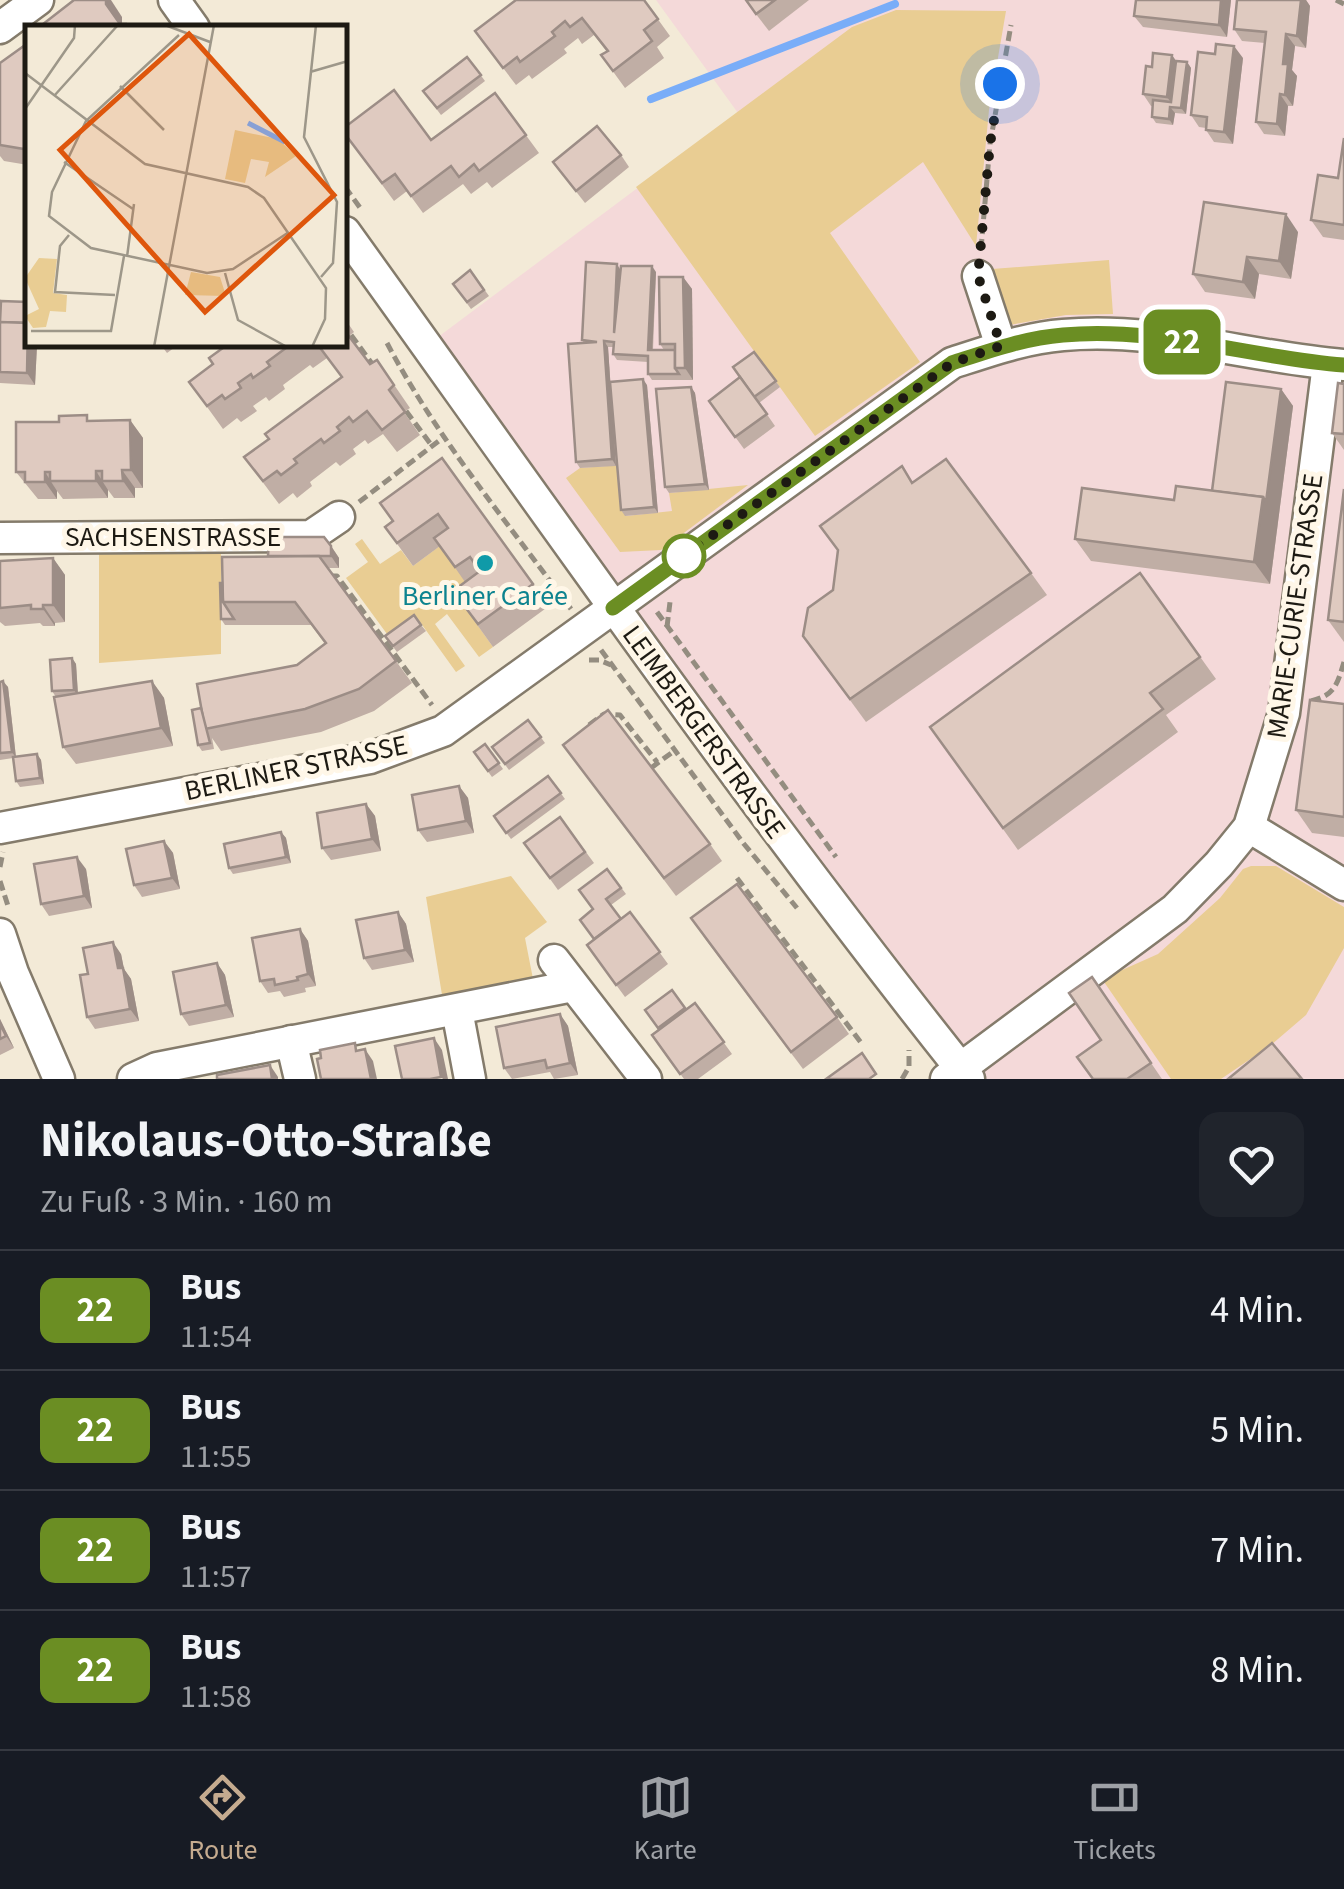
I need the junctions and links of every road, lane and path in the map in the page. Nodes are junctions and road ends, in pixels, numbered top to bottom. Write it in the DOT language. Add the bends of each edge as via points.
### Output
graph roads {
  1 [pos="38,0"];
  2 [pos="174,0"];
  3 [pos="1336,0"];
  4 [pos="1344,4"];
  5 [pos="192,25"];
  6 [pos="1011,25"];
  7 [pos="0,28"];
  8 [pos="348,238"];
  9 [pos="978,276"];
  10 [pos="400,334"];
  11 [pos="351,335"];
  12 [pos="1001,346"];
  13 [pos="1336,364"];
  14 [pos="374,366"];
  15 [pos="406,411"];
  16 [pos="444,437"];
  17 [pos="432,446"];
  18 [pos="339,517"];
  19 [pos="0,538"];
  20 [pos="321,576"];
  21 [pos="676,593"];
  22 [pos="563,598"];
  23 [pos="613,608"];
  24 [pos="667,626"];
  25 [pos="1344,662"];
  26 [pos="614,666"];
  27 [pos="1284,713"];
  28 [pos="439,714"];
  29 [pos="588,725"];
  30 [pos="674,751"];
  31 [pos="657,762"];
  32 [pos="650,768"];
  33 [pos="1249,827"];
  34 [pos="0,828"];
  35 [pos="736,878"];
  36 [pos="774,883"];
  37 [pos="1344,886"];
  38 [pos="0,934"];
  39 [pos="554,960"];
  40 [pos="574,986"];
  41 [pos="457,1010"];
  42 [pos="291,1040"];
  43 [pos="862,1044"];
  44 [pos="907,1044"];
  45 [pos="959,1076"];
  46 [pos="60,1079"];
  47 [pos="133,1079"];
  48 [pos="300,1079"];
  49 [pos="470,1079"];
  50 [pos="646,1079"];
  51 [pos="902,1079"];
  1 -- 7 [label="street"];
  2 -- 5 [label="street"];
  3 -- 4 [label="path"];
  6 -- 9 [label="path" via="990,144"];
  8 -- 10 [label="street, LEIMBERGERSTRASSE"];
  9 -- 12 [label="street"];
  10 -- 16 [label="path" via="413,392"];
  10 -- 23 [label="street, LEIMBERGERSTRASSE" via="460,397"];
  11 -- 14 [label="path"];
  12 -- 13 [label="street, BERLINER STRASSE" via="1124,334"];
  12 -- 23 [label="street, BERLINER STRASSE" via="952,363"];
  13 -- 27 [label="street, MARIE-CURIE-STRASSE"];
  15 -- 17 [label="path"];
  16 -- 17 [label="path"];
  16 -- 22 [label="path"];
  17 -- 18 [label="path"];
  18 -- 19 [label="street, SACHSENSTRASSE" via="311,536"];
  20 -- 28 [label="path" via="337,576"];
  21 -- 24 [label="path"];
  23 -- 34 [label="street, BERLINER STRASSE" via="460,721 406,747"];
  23 -- 45 [label="street, LEIMBERGERSTRASSE"];
  25 -- 27 [label="path" via="1330,696"];
  26 -- 30 [label="path"];
  27 -- 33 [label="street, MARIE-CURIE-STRASSE"];
  29 -- 31 [label="path" via="604,714 620,715"];
  30 -- 31 [label="path"];
  30 -- 36 [label="path"];
  31 -- 32 [label="path"];
  33 -- 37 [label="street"];
  33 -- 45 [label="street, MARIE-CURIE-STRASSE" via="1175,908"];
  35 -- 43 [label="path"];
  38 -- 46 [label="street"];
  39 -- 40 [label="street"];
  40 -- 41 [label="street"];
  40 -- 50 [label="street"];
  41 -- 42 [label="street"];
  41 -- 49 [label="street"];
  42 -- 47 [label="street"];
  42 -- 48 [label="street"];
  44 -- 51 [label="path" via="911,1059"];
}
